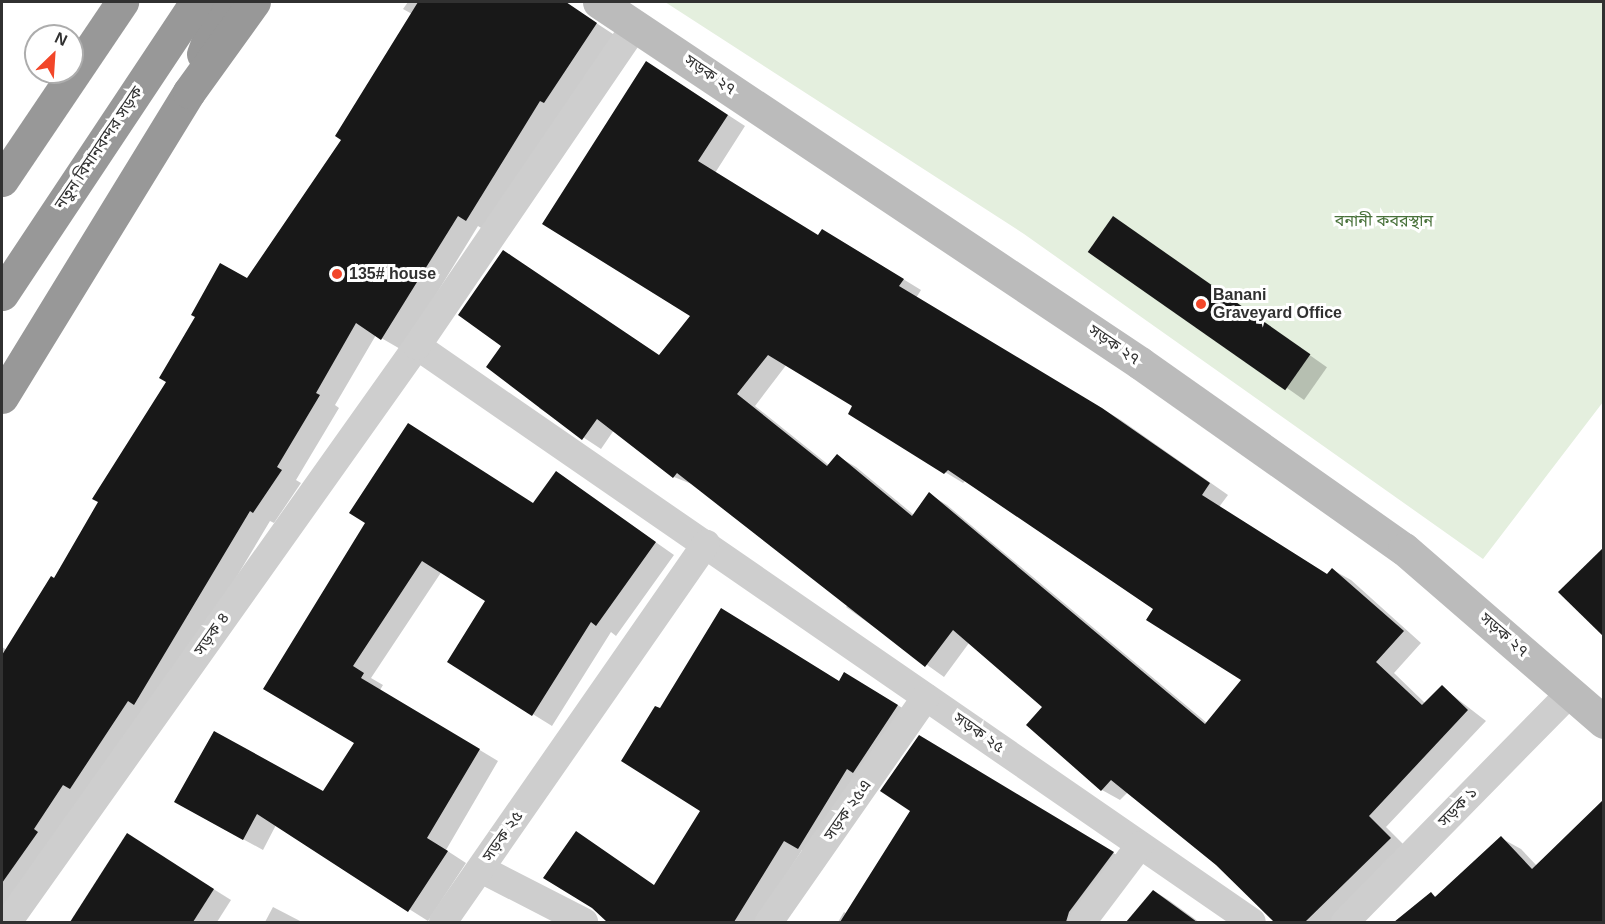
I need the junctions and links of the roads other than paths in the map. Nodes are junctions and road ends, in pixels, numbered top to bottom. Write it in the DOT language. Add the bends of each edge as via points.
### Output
graph roads {
  1 [pos="122,2"];
  2 [pos="196,2"];
  3 [pos="222,2"];
  4 [pos="254,2"];
  5 [pos="599,2"];
  6 [pos="636,25"];
  7 [pos="189,92"];
  8 [pos="2,180"];
  9 [pos="2,294"];
  10 [pos="417,346"];
  11 [pos="2,397"];
  12 [pos="706,543"];
  13 [pos="1571,692"];
  14 [pos="926,697"];
  15 [pos="1604,722"];
  16 [pos="1140,845"];
  17 [pos="481,869"];
  18 [pos="8,922"];
  19 [pos="443,922"];
  20 [pos="584,922"];
  21 [pos="769,922"];
  22 [pos="1082,922"];
  23 [pos="1252,922"];
  24 [pos="1344,922"];
  1 -- 8 [label="highway"];
  2 -- 9 [label="highway, নতুন বিমানবন্দর সড়ক"];
  3 -- 7 [label="highway"];
  4 -- 7 [label="highway"];
  5 -- 6 [label="street, সড়ক ২৭"];
  6 -- 10 [label="street, সড়ক ৪"];
  6 -- 13 [label="street, সড়ক ২৭" via="1140,363 1404,549"];
  7 -- 11 [label="highway"];
  10 -- 12 [label="street, সড়ক ২৫"];
  10 -- 18 [label="street, সড়ক ৪"];
  12 -- 14 [label="street, সড়ক ২৫"];
  12 -- 17 [label="street, সড়ক ২৫"];
  13 -- 15 [label="street, সড়ক ২৭"];
  13 -- 24 [label="street, সড়ক ১"];
  14 -- 16 [label="street, সড়ক ২৫"];
  14 -- 21 [label="street, সড়ক ২৫এ"];
  16 -- 22 [label="street"];
  16 -- 23 [label="street, সড়ক ২৫"];
  17 -- 19 [label="street, সড়ক ২৫"];
  17 -- 20 [label="street"];
}
